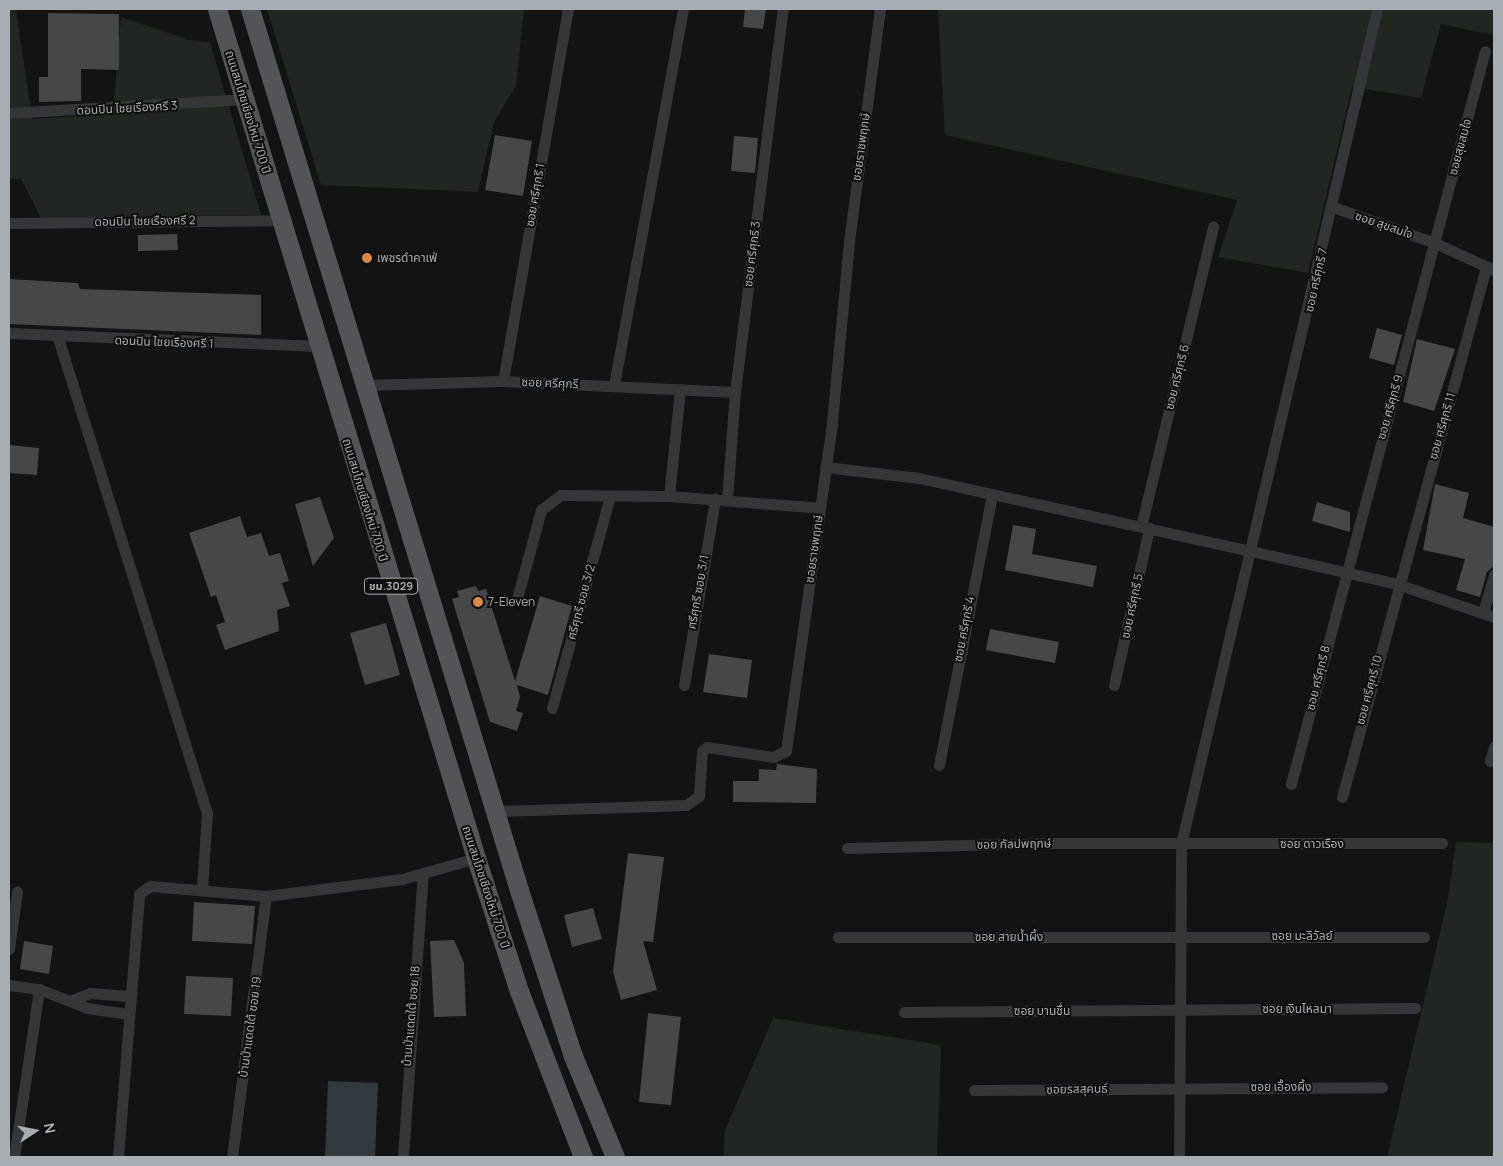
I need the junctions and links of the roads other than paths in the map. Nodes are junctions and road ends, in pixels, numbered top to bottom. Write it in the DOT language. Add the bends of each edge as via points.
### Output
graph roads {
  1 [pos="217,9"];
  2 [pos="250,9"];
  3 [pos="568,9"];
  4 [pos="683,9"];
  5 [pos="783,9"];
  6 [pos="880,9"];
  7 [pos="1377,9"];
  8 [pos="1485,51"];
  9 [pos="245,99"];
  10 [pos="9,113"];
  11 [pos="1333,208"];
  12 [pos="281,220"];
  13 [pos="9,223"];
  14 [pos="1213,228"];
  15 [pos="1435,243"];
  16 [pos="1490,269"];
  17 [pos="9,333"];
  18 [pos="58,338"];
  19 [pos="319,346"];
  20 [pos="503,382"];
  21 [pos="366,385"];
  22 [pos="614,385"];
  23 [pos="680,390"];
  24 [pos="735,392"];
  25 [pos="825,467"];
  26 [pos="992,494"];
  27 [pos="610,496"];
  28 [pos="669,496"];
  29 [pos="714,499"];
  30 [pos="727,500"];
  31 [pos="820,508"];
  32 [pos="1145,528"];
  33 [pos="1251,550"];
  34 [pos="1344,571"];
  35 [pos="1494,575"];
  36 [pos="1397,584"];
  37 [pos="518,594"];
  38 [pos="1489,615"];
  39 [pos="684,685"];
  40 [pos="1114,685"];
  41 [pos="552,708"];
  42 [pos="1494,747"];
  43 [pos="1490,761"];
  44 [pos="939,765"];
  45 [pos="1291,784"];
  46 [pos="1342,797"];
  47 [pos="496,811"];
  48 [pos="1442,843"];
  49 [pos="1181,844"];
  50 [pos="847,848"];
  51 [pos="476,858"];
  52 [pos="422,874"];
  53 [pos="202,889"];
  54 [pos="17,892"];
  55 [pos="266,896"];
  56 [pos="1180,936"];
  57 [pos="1424,936"];
  58 [pos="838,937"];
  59 [pos="9,949"];
  60 [pos="9,985"];
  61 [pos="39,989"];
  62 [pos="130,996"];
  63 [pos="72,1000"];
  64 [pos="1415,1008"];
  65 [pos="1180,1010"];
  66 [pos="904,1012"];
  67 [pos="128,1014"];
  68 [pos="1382,1087"];
  69 [pos="1179,1088"];
  70 [pos="974,1090"];
  71 [pos="14,1157"];
  72 [pos="118,1157"];
  73 [pos="232,1157"];
  74 [pos="404,1157"];
  75 [pos="584,1157"];
  76 [pos="615,1157"];
  77 [pos="1179,1157"];
  1 -- 9 [label="main road, ถนนสมโภชเชียงใหม่ 700 ปี / ชม.3029"];
  2 -- 21 [label="main road, ชม.3029"];
  3 -- 20 [label="street, ซอย ศรีศุกรี 1"];
  4 -- 22 [label="street"];
  5 -- 24 [label="street, ซอย ศรีศุกรี 3"];
  6 -- 25 [label="street, ซอยราชพฤกษ์"];
  7 -- 11 [label="street, ซอย ศรีศุกรี 7"];
  8 -- 15 [label="street, ซอยสุขสมใจ"];
  9 -- 10 [label="street, ดอนปิน ไชยเรืองศรี 3"];
  9 -- 12 [label="main road, ถนนสมโภชเชียงใหม่ 700 ปี / ชม.3029"];
  11 -- 15 [label="street, ซอย สุขสมใจ"];
  11 -- 33 [label="street, ซอย ศรีศุกรี 7"];
  12 -- 13 [label="street, ดอนปิน ไชยเรืองศรี 2"];
  12 -- 19 [label="main road, ถนนสมโภชเชียงใหม่ 700 ปี / ชม.3029"];
  14 -- 32 [label="street, ซอย ศรีศุกรี 6"];
  15 -- 16 [label="street, ซอย สุขสมใจ"];
  15 -- 34 [label="street, ซอย ศรีศุกรี 9"];
  16 -- 36 [label="street, ซอย ศรีศุกรี 11"];
  17 -- 18 [label="street, ดอนปิน ไชยเรืองศรี 1"];
  18 -- 19 [label="street, ดอนปิน ไชยเรืองศรี 1"];
  18 -- 53 [label="street" via="207,812"];
  19 -- 51 [label="main road, ถนนสมโภชเชียงใหม่ 700 ปี / ชม.3029"];
  20 -- 21 [label="street, ซอย ศรีศุกรี"];
  20 -- 22 [label="street, ซอย ศรีศุกรี"];
  21 -- 47 [label="main road, ชม.3029"];
  22 -- 23 [label="street, ซอย ศรีศุกรี"];
  23 -- 24 [label="street, ซอย ศรีศุกรี"];
  23 -- 28 [label="street"];
  24 -- 30 [label="street, ซอย ศรีศุกรี 3"];
  25 -- 26 [label="street" via="903,475"];
  25 -- 31 [label="street, ซอยราชพฤกษ์"];
  26 -- 32 [label="street"];
  26 -- 44 [label="street, ซอย ศรีศุกรี 4"];
  27 -- 28 [label="street"];
  27 -- 37 [label="street" via="561,495 540,510"];
  27 -- 41 [label="street, ศรีศุกรี ซอย 3/2"];
  28 -- 29 [label="street"];
  29 -- 30 [label="street"];
  29 -- 39 [label="street, ศรีศุกรี ซอย 3/1"];
  30 -- 31 [label="street"];
  31 -- 47 [label="street, ซอยราชพฤกษ์" via="786,751 773,757 707,747 702,751 699,796 686,805"];
  32 -- 33 [label="street"];
  32 -- 40 [label="street, ซอย ศรีศุกรี 5"];
  33 -- 34 [label="street"];
  33 -- 49 [label="street, ซอย ศรีศุกรี 7"];
  34 -- 36 [label="street"];
  34 -- 45 [label="street, ซอย ศรีศุกรี 8"];
  35 -- 38 [label="street"];
  36 -- 38 [label="street"];
  36 -- 46 [label="street, ซอย ศรีศุกรี 10"];
  42 -- 43 [label="street"];
  47 -- 76 [label="main road, ชม.3029" via="573,1056"];
  48 -- 49 [label="street, ซอย ดาวเรือง"];
  49 -- 50 [label="street, ซอย กัลปพฤกษ์"];
  49 -- 56 [label="street, ซอย ศรีศุกรี 7"];
  51 -- 52 [label="street"];
  51 -- 75 [label="main road, ถนนสมโภชเชียงใหม่ 700 ปี / ชม.3029" via="519,991"];
  52 -- 55 [label="street"];
  52 -- 74 [label="street, บ้านป่าแดดใต้ ซอย 18"];
  53 -- 55 [label="street"];
  53 -- 62 [label="street" via="150,886 139,894"];
  54 -- 59 [label="street"];
  55 -- 73 [label="street, บ้านป่าแดดใต้ ซอย 19"];
  56 -- 57 [label="street, ซอย มะลิวัลย์"];
  56 -- 58 [label="street, ซอย สายน้ำผึ้ง"];
  56 -- 65 [label="street, ซอย ศรีศุกรี 7"];
  60 -- 61 [label="street"];
  61 -- 63 [label="street"];
  61 -- 71 [label="street"];
  62 -- 63 [label="street" via="90,993"];
  62 -- 67 [label="street"];
  63 -- 67 [label="street" via="87,1008"];
  64 -- 65 [label="street, ซอย เงินไหลมา"];
  65 -- 66 [label="street, ซอย บานชื่น"];
  65 -- 69 [label="street, ซอย ศรีศุกรี 7"];
  67 -- 72 [label="street"];
  68 -- 69 [label="street, ซอย เอื้องผึ้ง"];
  69 -- 70 [label="street, ซอยรสสุคนธ์"];
  69 -- 77 [label="street, ซอย ศรีศุกรี 7"];
}
